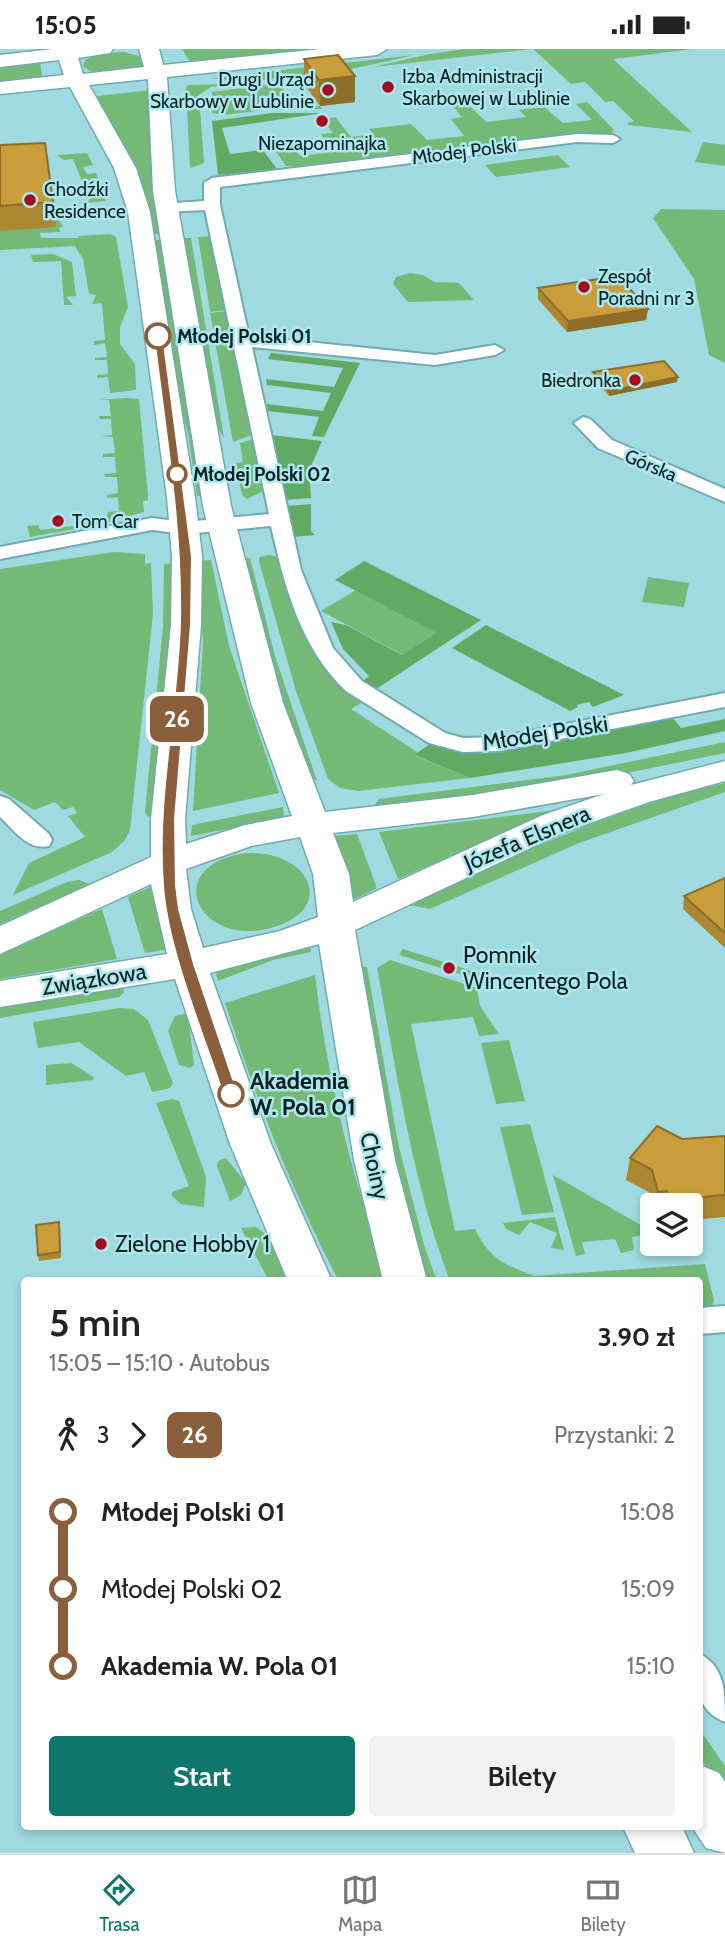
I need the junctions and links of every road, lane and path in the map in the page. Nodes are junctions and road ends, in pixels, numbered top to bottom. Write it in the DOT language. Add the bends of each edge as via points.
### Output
graph roads {
  1 [pos="103,49"];
  2 [pos="149,49"];
  3 [pos="377,49"];
  4 [pos="66,51"];
  5 [pos="0,61"];
  6 [pos="158,73"];
  7 [pos="82,88"];
  8 [pos="0,89"];
  9 [pos="612,139"];
  10 [pos="212,205"];
  11 [pos="166,207"];
  12 [pos="241,341"];
  13 [pos="495,350"];
  14 [pos="583,423"];
  15 [pos="725,496"];
  16 [pos="281,519"];
  17 [pos="221,524"];
  18 [pos="184,528"];
  19 [pos="0,553"];
  20 [pos="0,559"];
  21 [pos="725,700"];
  22 [pos="725,756"];
  23 [pos="725,771"];
  24 [pos="0,804"];
  25 [pos="314,824"];
  26 [pos="40,840"];
  27 [pos="169,862"];
  28 [pos="337,924"];
  29 [pos="0,941"];
  30 [pos="188,964"];
  31 [pos="0,994"];
  32 [pos="309,1273"];
  33 [pos="404,1277"];
  34 [pos="725,1319"];
  35 [pos="703,1321"];
  36 [pos="703,1675"];
  37 [pos="725,1704"];
  38 [pos="703,1796"];
  39 [pos="725,1829"];
  40 [pos="652,1830"];
  41 [pos="667,1853"];
  1 -- 4 [label="street"];
  2 -- 6 [label="street, Choiny"];
  3 -- 6 [label="street"];
  4 -- 5 [label="street"];
  4 -- 7 [label="street"];
  6 -- 7 [label="street"];
  6 -- 11 [label="street, Choiny"];
  7 -- 8 [label="street"];
  7 -- 18 [label="street" via="125,169 139,212"];
  9 -- 10 [label="street, Młodej Polski" via="577,138 212,183"];
  10 -- 11 [label="street"];
  10 -- 12 [label="street, Młodej Polski"];
  11 -- 17 [label="street, Choiny"];
  12 -- 13 [label="street" via="435,360"];
  12 -- 16 [label="street, Młodej Polski"];
  14 -- 15 [label="street, Górska" via="618,451"];
  16 -- 17 [label="street"];
  16 -- 21 [label="street, Młodej Polski" via="295,581 331,662 354,686 437,739 463,745 499,744"];
  17 -- 18 [label="street"];
  17 -- 25 [label="street, Choiny" via="267,703"];
  18 -- 19 [label="street" via="152,524"];
  18 -- 20 [label="street" via="154,538"];
  18 -- 27 [label="street" via="186,625 168,819"];
  22 -- 25 [label="street, Józefa Elsnera" via="531,797"];
  23 -- 28 [label="street, Józefa Elsnera" via="555,823"];
  24 -- 26 [label="street"];
  25 -- 27 [label="street, Józefa Elsnera" via="243,837"];
  25 -- 28 [label="street, Choiny" via="331,874"];
  27 -- 29 [label="street"];
  27 -- 30 [label="street" via="173,909"];
  28 -- 30 [label="street, Józefa Elsnera" via="257,950"];
  28 -- 33 [label="street, Choiny" via="369,1142"];
  30 -- 31 [label="street, Związkowa"];
  30 -- 32 [label="street" via="243,1127"];
  34 -- 35 [label="street"];
  36 -- 37 [label="street"];
  38 -- 39 [label="street"];
  40 -- 41 [label="street"];
}
